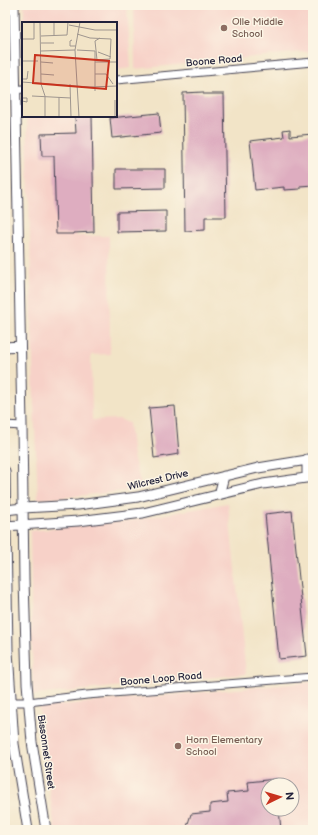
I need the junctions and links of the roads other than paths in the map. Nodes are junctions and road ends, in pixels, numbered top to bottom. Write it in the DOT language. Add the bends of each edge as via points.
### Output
graph roads {
  1 [pos="14,5"];
  2 [pos="313,62"];
  3 [pos="117,80"];
  4 [pos="19,89"];
  5 [pos="5,91"];
  6 [pos="20,346"];
  7 [pos="5,347"];
  8 [pos="5,425"];
  9 [pos="22,426"];
  10 [pos="310,459"];
  11 [pos="5,471"];
  12 [pos="224,476"];
  13 [pos="310,477"];
  14 [pos="219,495"];
  15 [pos="138,497"];
  16 [pos="23,508"];
  17 [pos="6,510"];
  18 [pos="143,513"];
  19 [pos="23,524"];
  20 [pos="6,526"];
  21 [pos="313,677"];
  22 [pos="12,702"];
  23 [pos="28,702"];
  24 [pos="28,830"];
  25 [pos="46,830"];
  1 -- 4 [label="main road, Bissonnet Street"];
  2 -- 3 [label="street, Boone Road"];
  4 -- 5 [label="street"];
  4 -- 6 [label="main road, Bissonnet Street"];
  6 -- 7 [label="main road"];
  6 -- 9 [label="main road, Bissonnet Street"];
  8 -- 9 [label="street"];
  9 -- 16 [label="main road, Bissonnet Street"];
  10 -- 12 [label="main road, Wilcrest Drive"];
  10 -- 13 [label="main road"];
  11 -- 17 [label="main road"];
  12 -- 14 [label="main road"];
  12 -- 15 [label="main road, Wilcrest Drive"];
  13 -- 14 [label="main road" via="263,484"];
  14 -- 18 [label="main road"];
  15 -- 16 [label="main road, Wilcrest Drive" via="78,505"];
  15 -- 18 [label="main road"];
  16 -- 17 [label="main road, Wilcrest Drive"];
  16 -- 19 [label="main road, Bissonnet Street"];
  17 -- 20 [label="main road"];
  18 -- 19 [label="main road" via="78,521"];
  19 -- 20 [label="main road"];
  19 -- 23 [label="main road, Bissonnet Street"];
  20 -- 22 [label="main road" via="8,652"];
  21 -- 23 [label="street, Boone Loop Road"];
  22 -- 23 [label="street, Boone Loop Road"];
  22 -- 24 [label="main road" via="14,744"];
  23 -- 25 [label="main road, Bissonnet Street"];
}
